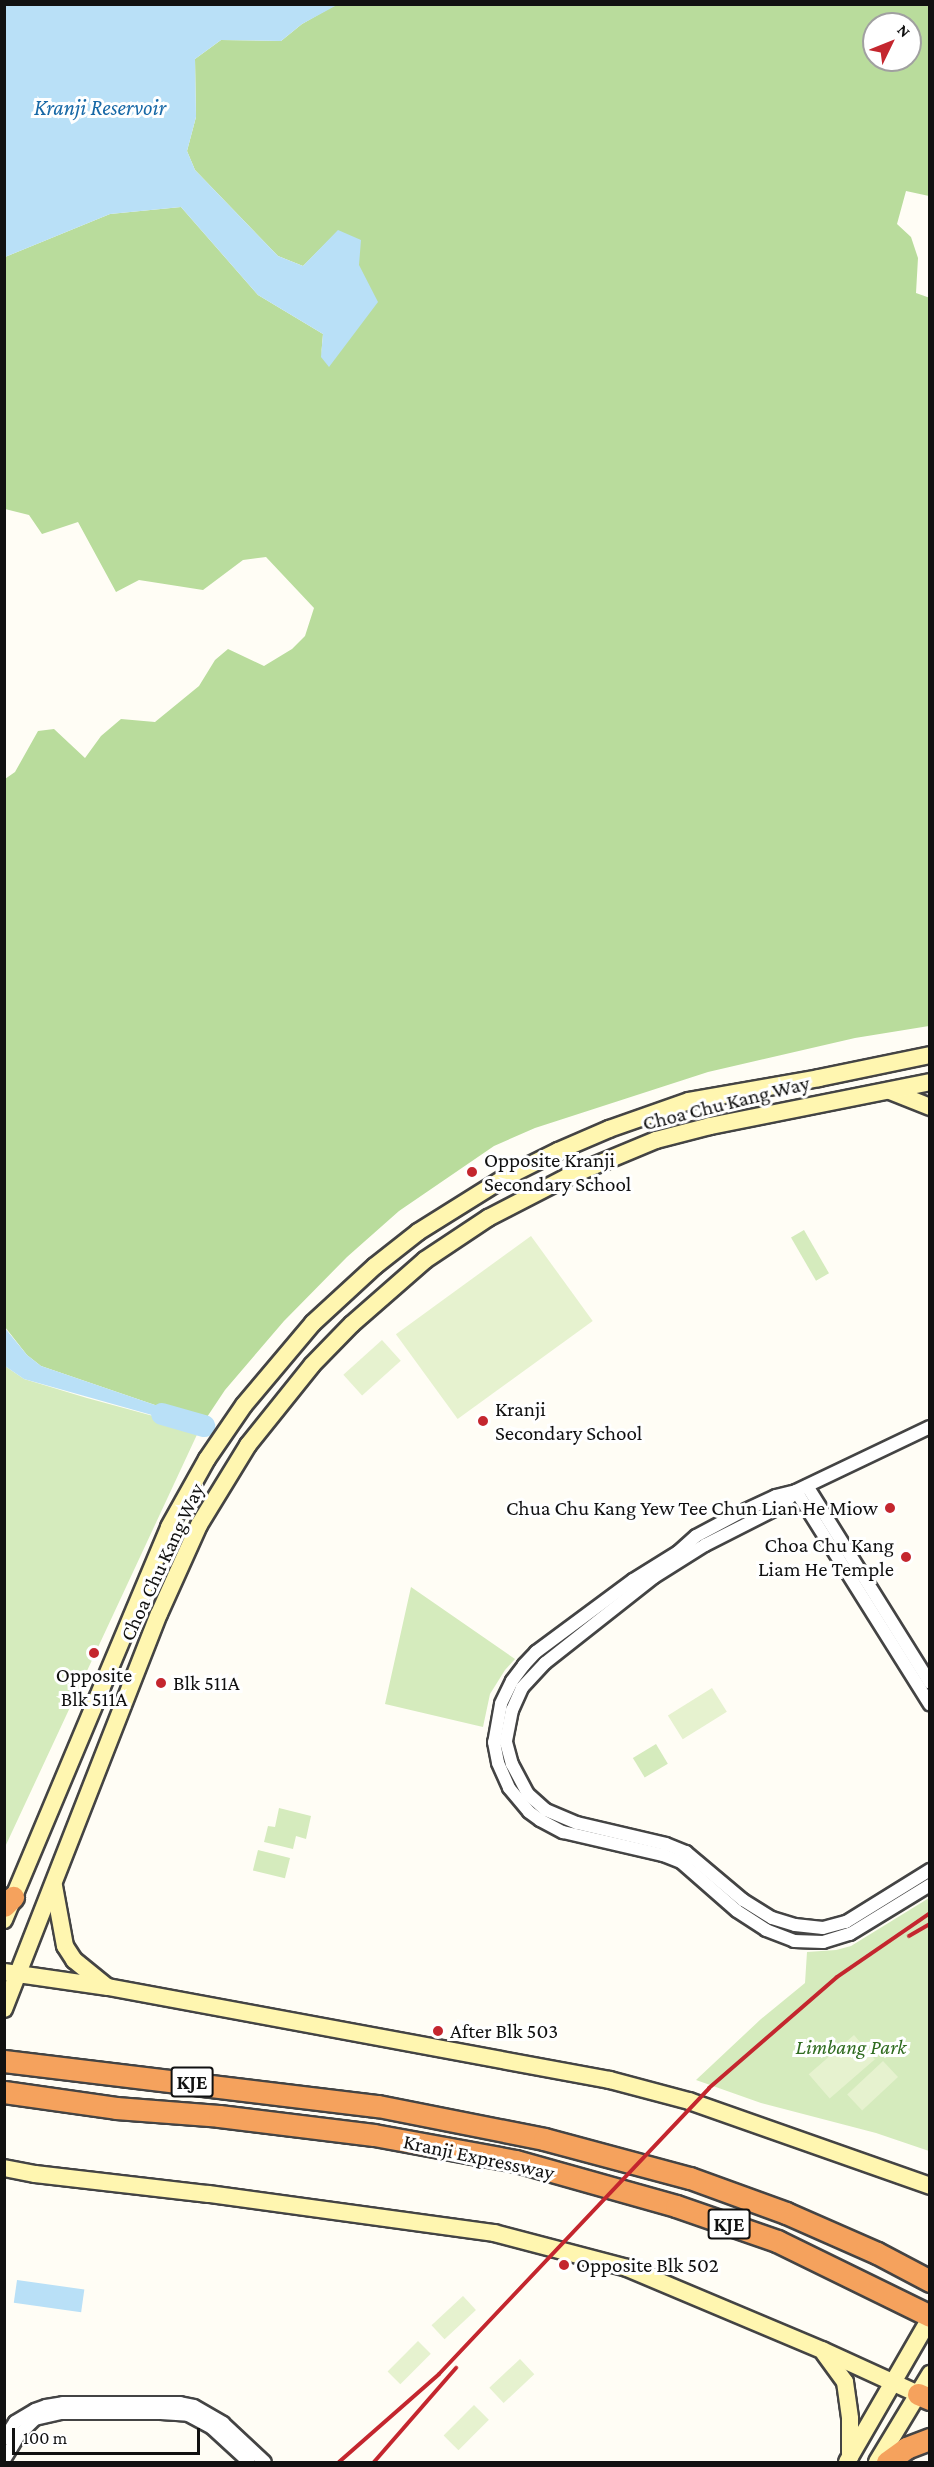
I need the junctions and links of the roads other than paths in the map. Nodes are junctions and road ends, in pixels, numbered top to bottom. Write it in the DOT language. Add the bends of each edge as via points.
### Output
graph roads {
  1 [pos="930,1055"];
  2 [pos="930,1082"];
  3 [pos="886,1090"];
  4 [pos="930,1107"];
  5 [pos="930,1427"];
  6 [pos="801,1489"];
  7 [pos="930,1683"];
  8 [pos="930,1705"];
  9 [pos="930,1870"];
  10 [pos="54,1885"];
  11 [pos="930,1885"];
  12 [pos="9,1902"];
  13 [pos="4,1920"];
  14 [pos="12,1978"];
  15 [pos="108,1987"];
  16 [pos="4,2009"];
  17 [pos="4,2061"];
  18 [pos="4,2092"];
  19 [pos="4,2168"];
  20 [pos="35,2174"];
  21 [pos="930,2174"];
  22 [pos="904,2175"];
  23 [pos="4,2181"];
  24 [pos="930,2186"];
  25 [pos="930,2280"];
  26 [pos="930,2317"];
  27 [pos="822,2350"];
  28 [pos="930,2374"];
  29 [pos="894,2382"];
  30 [pos="924,2396"];
  31 [pos="150,2402"];
  32 [pos="161,2413"];
  33 [pos="223,2423"];
  34 [pos="26,2427"];
  35 [pos="5,2438"];
  36 [pos="930,2439"];
  37 [pos="235,2450"];
  38 [pos="4,2460"];
  39 [pos="848,2460"];
  40 [pos="249,2463"];
  41 [pos="265,2463"];
  42 [pos="877,2463"];
  43 [pos="887,2463"];
  1 -- 12 [label="main road, Choa Chu Kang Way" via="689,1101 609,1129 516,1171 464,1201 418,1232 348,1290 313,1323 244,1405 207,1459 169,1527"];
  2 -- 3 [label="main road, Choa Chu Kang Way"];
  3 -- 4 [label="main road"];
  3 -- 10 [label="main road, Choa Chu Kang Way" via="656,1140 567,1177 488,1218 425,1260 351,1324 312,1365 248,1445 199,1525 159,1614"];
  5 -- 6 [label="street"];
  6 -- 7 [label="street"];
  6 -- 8 [label="street"];
  6 -- 9 [label="street" via="782,1506 705,1545 654,1577 545,1663 522,1688 512,1710 506,1742 512,1764 528,1794 546,1810 577,1823 686,1852 743,1900 772,1918 795,1925 823,1928 846,1922"];
  6 -- 11 [label="street" via="776,1496 696,1536 536,1652 512,1681 501,1704 494,1742 498,1763 519,1801 554,1828 681,1862 737,1911 766,1930 794,1941 823,1942 850,1934"];
  10 -- 14 [label="main road, Choa Chu Kang Way"];
  10 -- 15 [label="main road" via="65,1947 74,1960"];
  12 -- 13 [label="main road, Choa Chu Kang Way"];
  14 -- 15 [label="main road"];
  14 -- 16 [label="main road, Choa Chu Kang Way"];
  15 -- 22 [label="main road" via="610,2080 688,2101"];
  17 -- 25 [label="highway, Kranji Expressway / KJE" via="378,2106 544,2139 690,2178 786,2213"];
  18 -- 26 [label="highway, Kranji Expressway / KJE" via="374,2135 516,2161 676,2206 777,2241"];
  19 -- 20 [label="main road"];
  20 -- 23 [label="main road"];
  20 -- 27 [label="main road" via="494,2233 627,2268"];
  21 -- 22 [label="main road" via="911,2171"];
  22 -- 24 [label="main road"];
  26 -- 29 [label="main road"];
  27 -- 29 [label="main road"];
  27 -- 39 [label="main road" via="846,2382 850,2419"];
  28 -- 30 [label="main road"];
  29 -- 30 [label="main road"];
  29 -- 39 [label="main road"];
  30 -- 42 [label="main road"];
  31 -- 32 [label="street"];
  31 -- 33 [label="street" via="194,2406"];
  31 -- 35 [label="street" via="46,2406 15,2422"];
  32 -- 34 [label="street" via="61,2414 35,2419"];
  32 -- 37 [label="street" via="188,2415 212,2428"];
  33 -- 37 [label="street"];
  33 -- 41 [label="street"];
  34 -- 35 [label="street"];
  34 -- 38 [label="street"];
  36 -- 43 [label="highway" via="906,2448"];
  37 -- 40 [label="street"];
}
